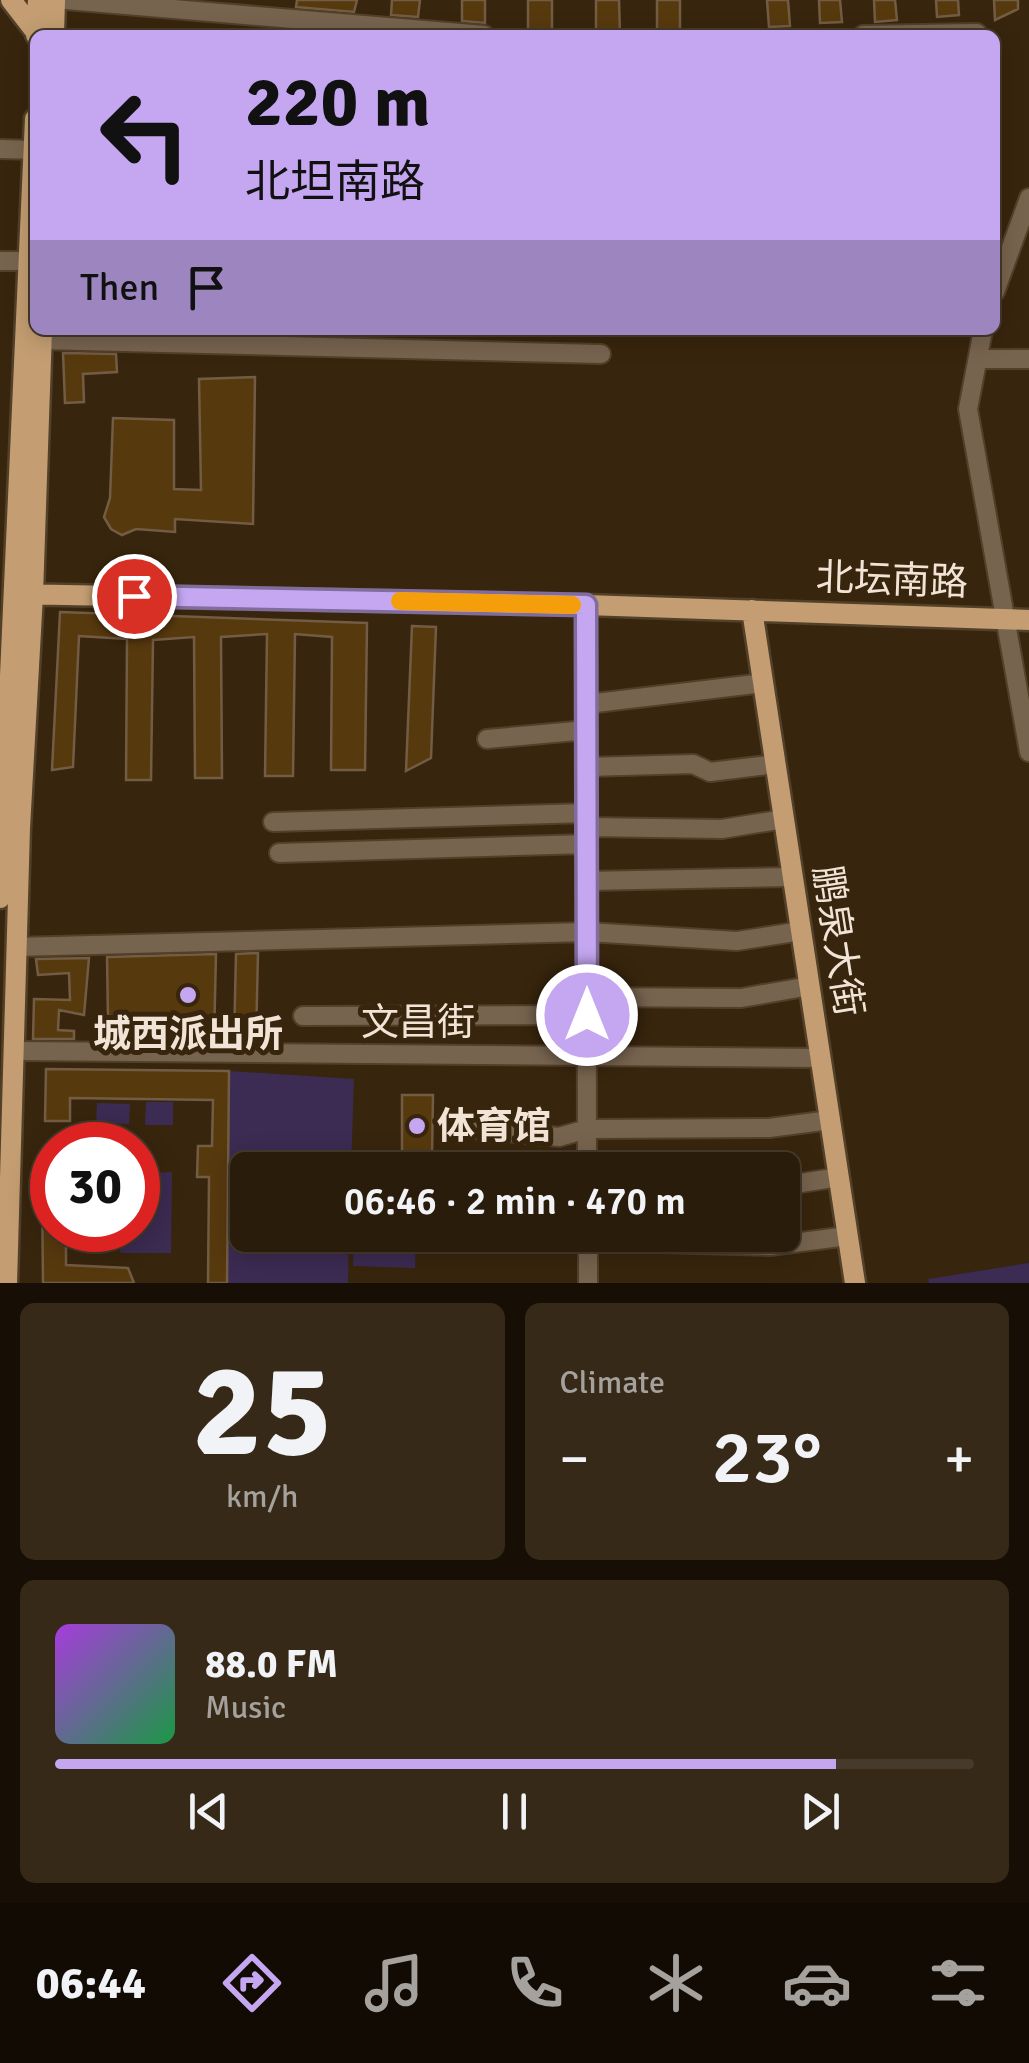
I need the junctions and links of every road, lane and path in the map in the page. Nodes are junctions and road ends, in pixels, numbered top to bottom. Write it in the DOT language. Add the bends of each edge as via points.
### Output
graph roads {
  1 [pos="11,0"];
  2 [pos="38,0"];
  3 [pos="55,0"];
  4 [pos="66,0"];
  5 [pos="37,30"];
  6 [pos="41,30"];
  7 [pos="43,30"];
  8 [pos="424,30"];
  9 [pos="0,149"];
  10 [pos="30,150"];
  11 [pos="1029,198"];
  12 [pos="0,261"];
  13 [pos="30,261"];
  14 [pos="1000,278"];
  15 [pos="30,335"];
  16 [pos="42,335"];
  17 [pos="982,335"];
  18 [pos="601,354"];
  19 [pos="978,358"];
  20 [pos="1029,359"];
  21 [pos="23,594"];
  22 [pos="586,605"];
  23 [pos="752,610"];
  24 [pos="1004,620"];
  25 [pos="1029,620"];
  26 [pos="14,622"];
  27 [pos="764,682"];
  28 [pos="586,704"];
  29 [pos="587,730"];
  30 [pos="487,738"];
  31 [pos="1029,752"];
  32 [pos="776,764"];
  33 [pos="587,768"];
  34 [pos="784,820"];
  35 [pos="273,822"];
  36 [pos="7,827"];
  37 [pos="587,828"];
  38 [pos="279,852"];
  39 [pos="793,877"];
  40 [pos="587,881"];
  41 [pos="0,898"];
  42 [pos="801,931"];
  43 [pos="587,932"];
  44 [pos="16,947"];
  45 [pos="810,986"];
  46 [pos="587,1006"];
  47 [pos="303,1016"];
  48 [pos="16,1051"];
  49 [pos="821,1058"];
  50 [pos="830,1120"];
  51 [pos="464,1128"];
  52 [pos="588,1129"];
  53 [pos="6,1132"];
  54 [pos="588,1152"];
  55 [pos="839,1177"];
  56 [pos="800,1183"];
  57 [pos="848,1236"];
  58 [pos="800,1242"];
  59 [pos="588,1252"];
  60 [pos="7,1283"];
  61 [pos="588,1283"];
  62 [pos="855,1283"];
  1 -- 5 [label="main road"];
  2 -- 6 [label="main road"];
  3 -- 7 [label="main road"];
  4 -- 8 [label="street"];
  9 -- 10 [label="street"];
  11 -- 14 [label="street"];
  12 -- 13 [label="street"];
  15 -- 21 [label="main road"];
  16 -- 18 [label="street"];
  16 -- 21 [label="main road"];
  17 -- 19 [label="street"];
  19 -- 20 [label="street"];
  19 -- 24 [label="street" via="968,410"];
  21 -- 22 [label="main road, 北坛南路"];
  21 -- 26 [label="main road"];
  22 -- 23 [label="main road, 北坛南路"];
  22 -- 28 [label="street"];
  23 -- 24 [label="main road, 北坛南路"];
  23 -- 27 [label="main road, 鹏泉大街"];
  24 -- 25 [label="main road, 北坛南路"];
  24 -- 31 [label="street"];
  26 -- 36 [label="main road"];
  27 -- 28 [label="street"];
  27 -- 32 [label="main road, 鹏泉大街"];
  28 -- 29 [label="street"];
  29 -- 30 [label="street"];
  29 -- 33 [label="street"];
  32 -- 33 [label="street" via="710,772 694,764"];
  32 -- 34 [label="main road, 鹏泉大街"];
  33 -- 37 [label="street"];
  34 -- 37 [label="street" via="722,829"];
  34 -- 39 [label="main road, 鹏泉大街"];
  35 -- 37 [label="street"];
  36 -- 41 [label="main road"];
  36 -- 44 [label="main road"];
  37 -- 38 [label="street"];
  37 -- 40 [label="street"];
  39 -- 40 [label="street"];
  39 -- 42 [label="main road, 鹏泉大街"];
  40 -- 43 [label="street"];
  42 -- 43 [label="street" via="737,941"];
  42 -- 45 [label="main road, 鹏泉大街"];
  43 -- 44 [label="street"];
  43 -- 46 [label="street"];
  44 -- 48 [label="main road"];
  45 -- 46 [label="street" via="741,998"];
  45 -- 49 [label="main road, 鹏泉大街"];
  46 -- 47 [label="street"];
  46 -- 52 [label="street"];
  48 -- 49 [label="street, 文昌街"];
  48 -- 53 [label="main road"];
  49 -- 50 [label="main road, 鹏泉大街"];
  50 -- 52 [label="street" via="769,1128"];
  50 -- 55 [label="main road, 鹏泉大街"];
  51 -- 52 [label="street" via="558,1137"];
  52 -- 54 [label="street"];
  53 -- 60 [label="main road"];
  55 -- 56 [label="street"];
  55 -- 57 [label="main road, 鹏泉大街"];
  57 -- 58 [label="street"];
  57 -- 62 [label="main road, 鹏泉大街"];
  59 -- 61 [label="street"];
}
